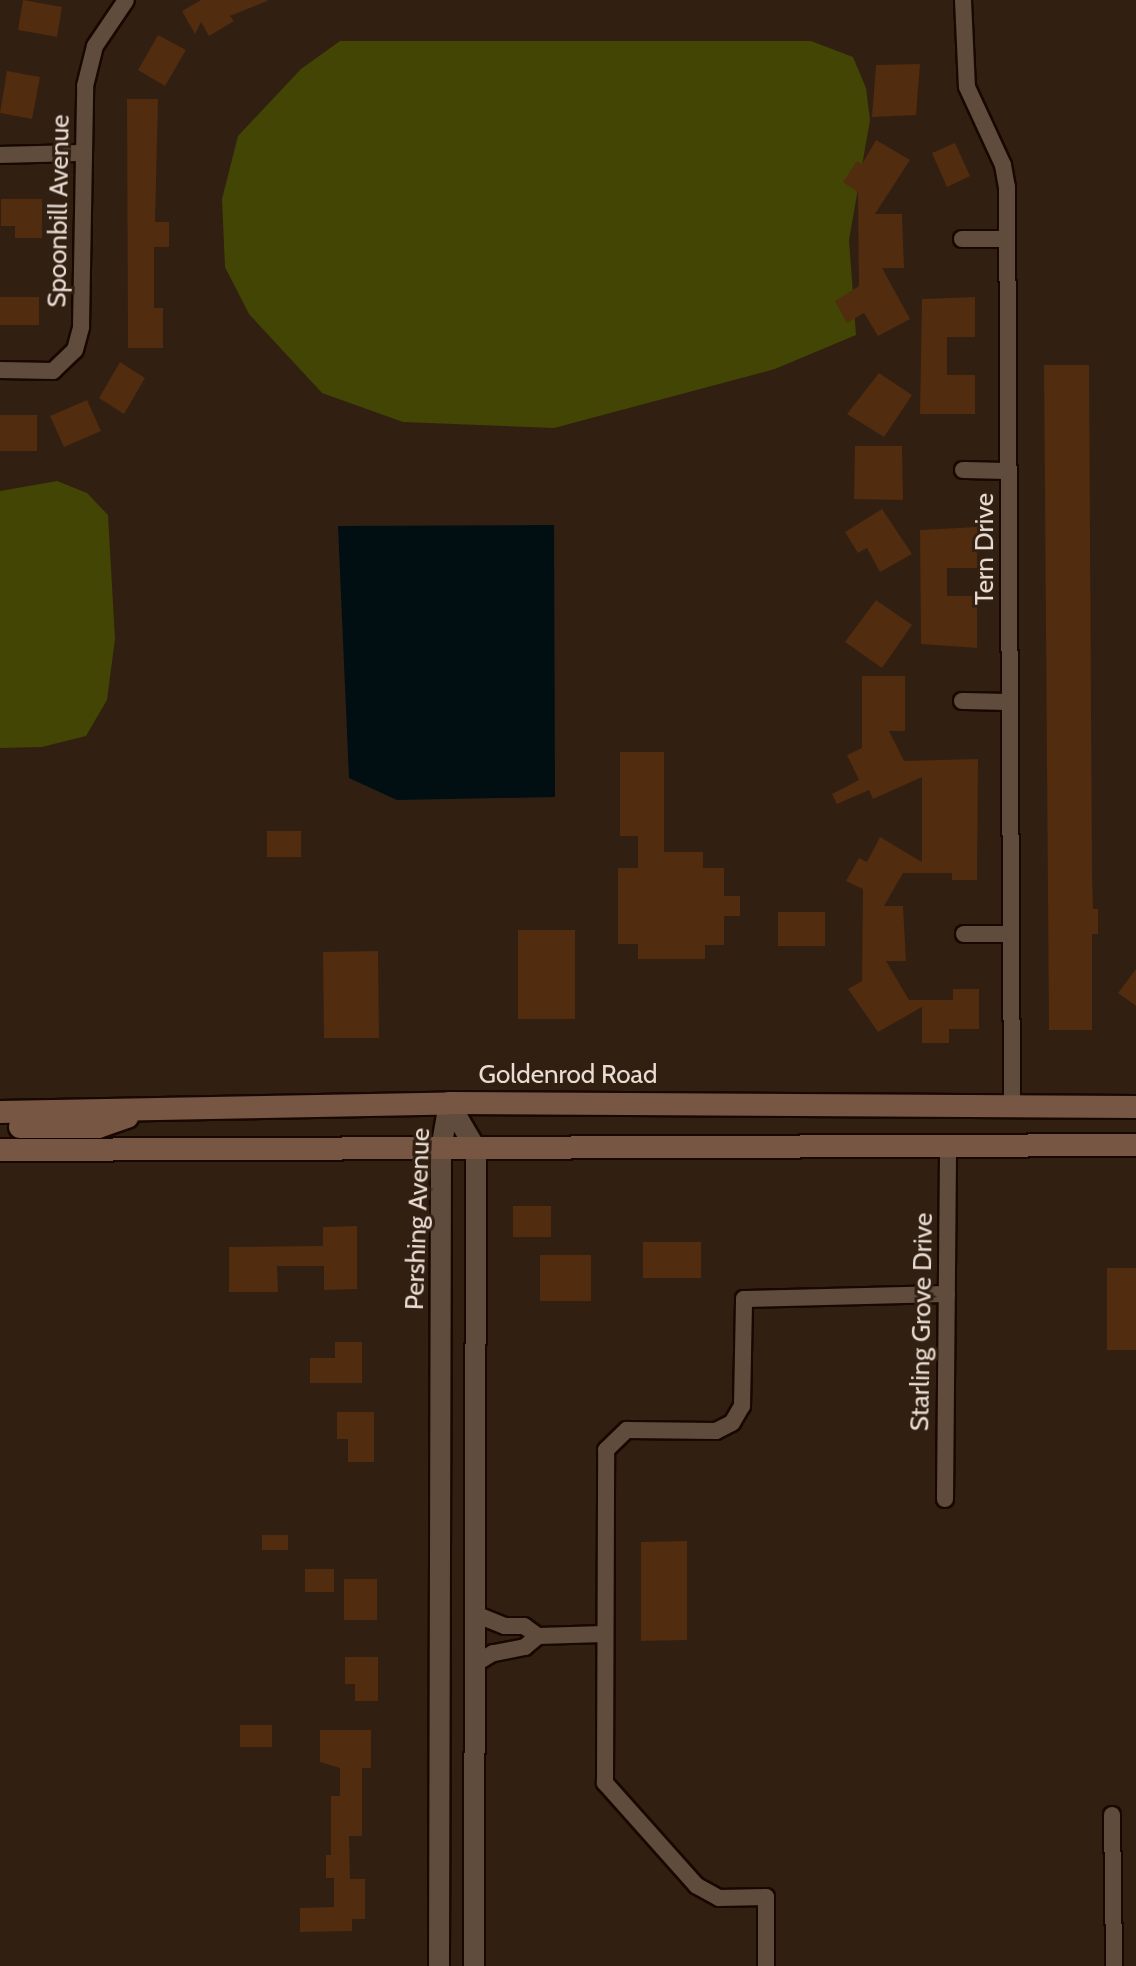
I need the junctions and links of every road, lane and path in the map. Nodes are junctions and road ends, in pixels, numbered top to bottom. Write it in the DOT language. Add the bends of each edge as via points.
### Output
graph roads {
  1 [pos="963,0"];
  2 [pos="122,1"];
  3 [pos="81,153"];
  4 [pos="0,155"];
  5 [pos="962,239"];
  6 [pos="1007,239"];
  7 [pos="0,370"];
  8 [pos="963,470"];
  9 [pos="1008,471"];
  10 [pos="962,701"];
  11 [pos="1010,702"];
  12 [pos="964,934"];
  13 [pos="1011,934"];
  14 [pos="449,1103"];
  15 [pos="1012,1107"];
  16 [pos="1136,1107"];
  17 [pos="147,1109"];
  18 [pos="0,1112"];
  19 [pos="0,1127"];
  20 [pos="1136,1145"];
  21 [pos="948,1146"];
  22 [pos="441,1149"];
  23 [pos="476,1149"];
  24 [pos="0,1150"];
  25 [pos="947,1294"];
  26 [pos="945,1499"];
  27 [pos="475,1614"];
  28 [pos="604,1634"];
  29 [pos="538,1636"];
  30 [pos="475,1664"];
  31 [pos="1112,1815"];
  32 [pos="439,1966"];
  33 [pos="474,1966"];
  34 [pos="766,1966"];
  35 [pos="1114,1966"];
  1 -- 6 [label="street, Tern Drive" via="967,87 1003,165"];
  2 -- 3 [label="street, Spoonbill Avenue" via="95,46 85,86"];
  3 -- 4 [label="street"];
  3 -- 7 [label="street, Spoonbill Avenue" via="81,327 75,350 53,371"];
  5 -- 6 [label="street"];
  6 -- 9 [label="street, Tern Drive"];
  8 -- 9 [label="street"];
  9 -- 11 [label="street, Tern Drive"];
  10 -- 11 [label="street"];
  11 -- 13 [label="street, Tern Drive"];
  12 -- 13 [label="street"];
  13 -- 15 [label="street, Tern Drive"];
  14 -- 15 [label="main road, Goldenrod Road"];
  14 -- 17 [label="main road, Goldenrod Road"];
  14 -- 22 [label="street, Pershing Avenue"];
  14 -- 23 [label="street, Pershing Avenue"];
  15 -- 16 [label="main road, Goldenrod Road"];
  17 -- 18 [label="main road, Goldenrod Road"];
  17 -- 19 [label="main road" via="98,1127"];
  20 -- 21 [label="main road"];
  21 -- 23 [label="main road"];
  21 -- 25 [label="street, Starling Grove Drive"];
  22 -- 23 [label="main road"];
  22 -- 24 [label="main road"];
  22 -- 32 [label="street, Pershing Avenue"];
  23 -- 27 [label="street"];
  25 -- 26 [label="street, Starling Grove Drive"];
  25 -- 28 [label="street" via="744,1299 742,1406 732,1423 716,1431 627,1430 606,1450"];
  27 -- 29 [label="street" via="505,1626 524,1626"];
  27 -- 30 [label="street"];
  28 -- 29 [label="street"];
  28 -- 34 [label="street" via="605,1783 703,1890 719,1898 766,1897"];
  29 -- 30 [label="street" via="525,1647 493,1653"];
  30 -- 33 [label="street"];
  31 -- 35 [label="street"];
}
